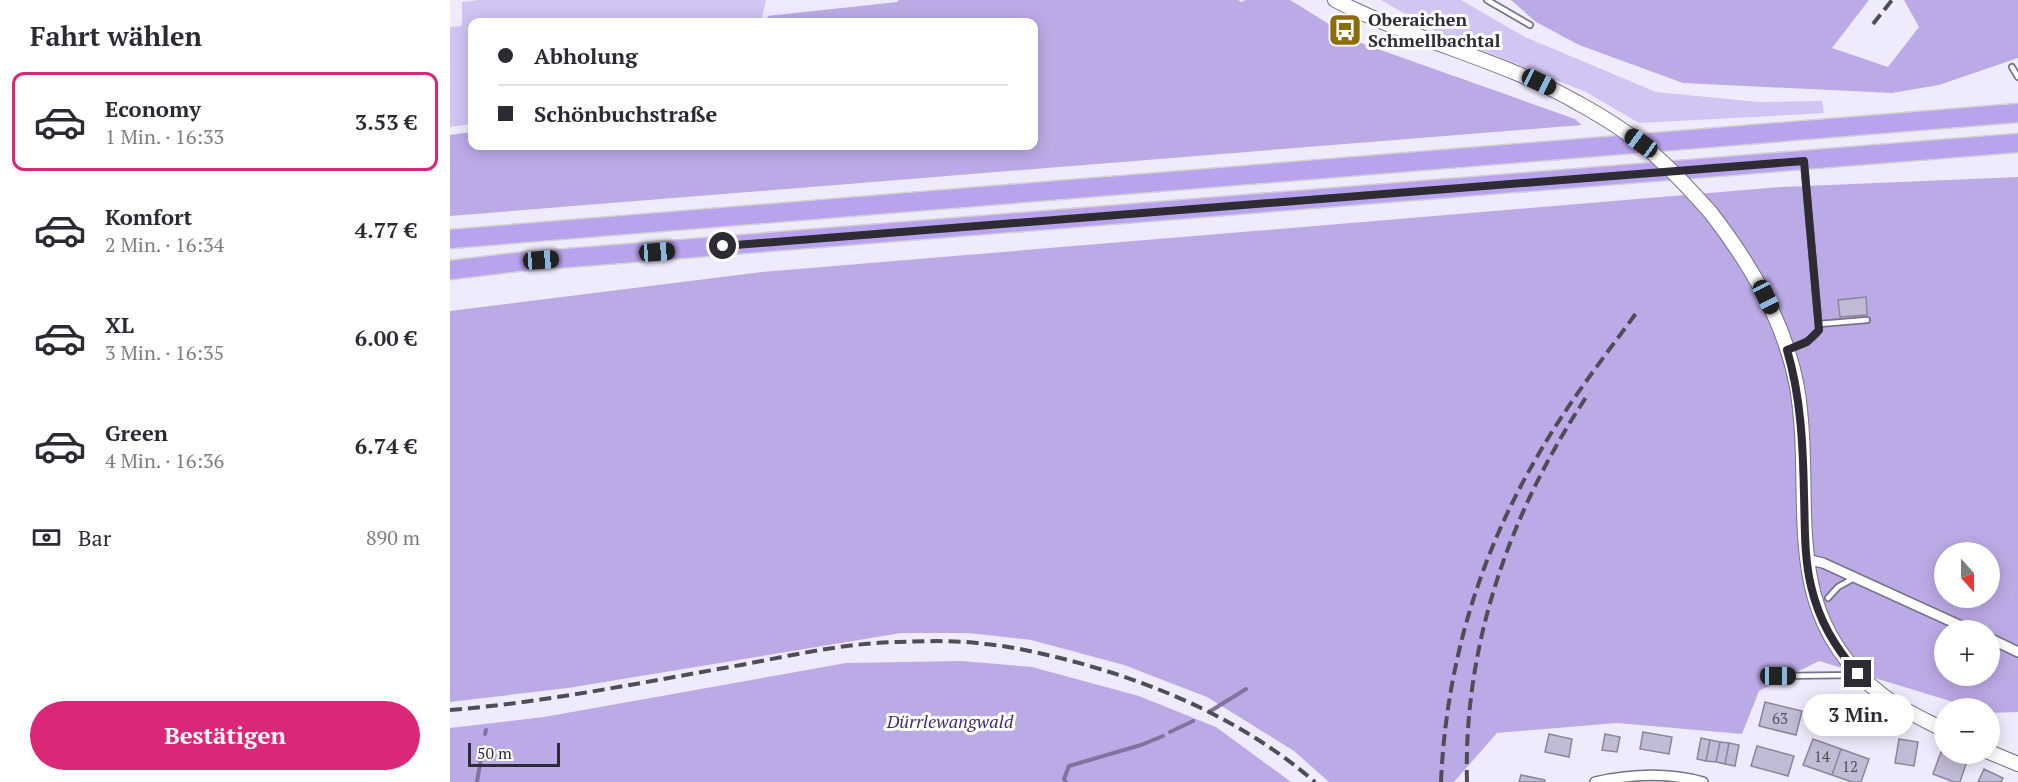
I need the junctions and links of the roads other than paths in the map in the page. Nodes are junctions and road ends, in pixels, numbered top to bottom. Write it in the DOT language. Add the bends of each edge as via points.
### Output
graph roads {
  1 [pos="1335,0"];
  2 [pos="1487,0"];
  3 [pos="1530,25"];
  4 [pos="2012,67"];
  5 [pos="2018,77"];
  6 [pos="2018,113"];
  7 [pos="2018,143"];
  8 [pos="1804,161"];
  9 [pos="450,239"];
  10 [pos="450,270"];
  11 [pos="1867,320"];
  12 [pos="1819,324"];
  13 [pos="1787,350"];
  14 [pos="1806,559"];
  15 [pos="1854,578"];
  16 [pos="1828,598"];
  17 [pos="1948,620"];
  18 [pos="2000,643"];
  19 [pos="2018,652"];
  20 [pos="1858,674"];
  21 [pos="1778,676"];
  22 [pos="1934,724"];
  23 [pos="2000,757"];
  24 [pos="2018,764"];
  25 [pos="1595,782"];
  26 [pos="1702,782"];
  1 -- 13 [label="main road, bridge" via="1526,76 1641,143 1711,213 1746,261 1760,284"];
  2 -- 3 [label="lane"];
  4 -- 5 [label="lane"];
  6 -- 9 [label="highway"];
  7 -- 8 [label="highway"];
  8 -- 10 [label="highway"];
  8 -- 12 [label="lane"];
  11 -- 12 [label="lane"];
  12 -- 13 [label="lane" via="1813,338"];
  13 -- 14 [label="main road" via="1801,421"];
  14 -- 15 [label="street"];
  14 -- 20 [label="main road" via="1826,630"];
  15 -- 16 [label="lane"];
  15 -- 17 [label="street"];
  18 -- 19 [label="street"];
  20 -- 21 [label="lane"];
  20 -- 22 [label="main road" via="1882,695"];
  23 -- 24 [label="main road"];
  25 -- 26 [label="street" via="1624,775 1658,775"];
}
